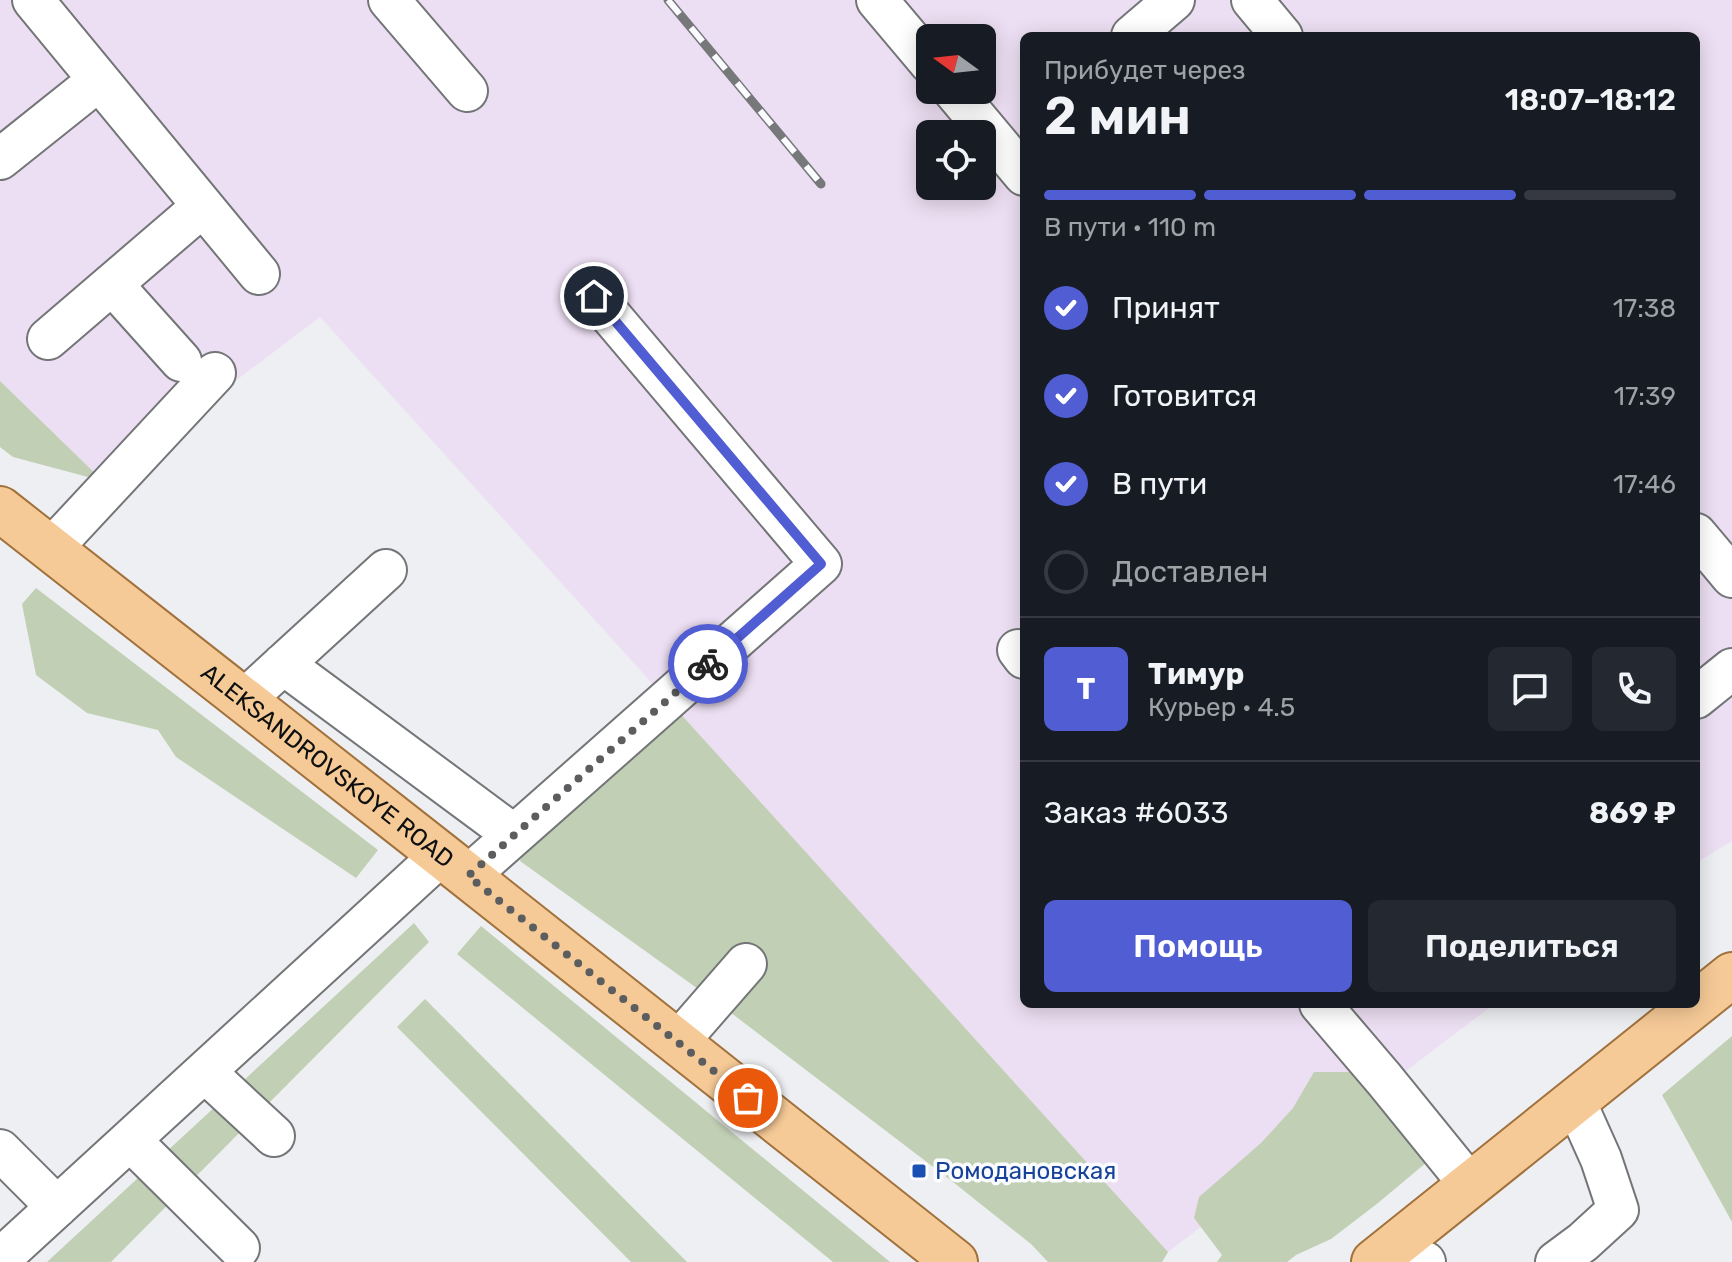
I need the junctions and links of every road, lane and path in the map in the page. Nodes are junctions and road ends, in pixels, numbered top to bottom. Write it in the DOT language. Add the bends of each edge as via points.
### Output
graph roads {
  1 [pos="389,0"];
  2 [pos="877,0"];
  3 [pos="1174,0"];
  4 [pos="1252,0"];
  5 [pos="50,6"];
  6 [pos="1137,32"];
  7 [pos="1279,32"];
  8 [pos="916,46"];
  9 [pos="99,80"];
  10 [pos="467,91"];
  11 [pos="965,104"];
  12 [pos="0,159"];
  13 [pos="1020,170"];
  14 [pos="203,206"];
  15 [pos="259,274"];
  16 [pos="112,284"];
  17 [pos="594,296"];
  18 [pos="48,339"];
  19 [pos="0,509"];
  20 [pos="1700,539"];
  21 [pos="51,549"];
  22 [pos="386,570"];
  23 [pos="1732,577"];
  24 [pos="283,664"];
  25 [pos="1732,669"];
  26 [pos="1700,695"];
  27 [pos="244,700"];
  28 [pos="514,835"];
  29 [pos="454,865"];
  30 [pos="746,964"];
  31 [pos="1323,1008"];
  32 [pos="1687,1008"];
  33 [pos="678,1042"];
  34 [pos="205,1072"];
  35 [pos="1575,1101"];
  36 [pos="274,1136"];
  37 [pos="130,1140"];
  38 [pos="0,1150"];
  39 [pos="1470,1185"];
  40 [pos="57,1207"];
  41 [pos="239,1248"];
  42 [pos="0,1259"];
  43 [pos="1395,1259"];
  44 [pos="955,1262"];
  45 [pos="1556,1262"];
  1 -- 10 [label="lane"];
  2 -- 8 [label="lane"];
  3 -- 6 [label="lane"];
  4 -- 7 [label="lane"];
  5 -- 9 [label="lane"];
  9 -- 12 [label="lane"];
  9 -- 14 [label="lane"];
  11 -- 13 [label="lane"];
  14 -- 15 [label="lane"];
  14 -- 16 [label="lane"];
  16 -- 18 [label="lane"];
  16 -- 21 [label="lane" via="198,367"];
  17 -- 28 [label="lane" via="821,564"];
  19 -- 21 [label="main road, ALEKSANDROVSKOYE ROAD"];
  20 -- 23 [label="lane"];
  21 -- 27 [label="main road, ALEKSANDROVSKOYE ROAD"];
  22 -- 24 [label="lane"];
  24 -- 27 [label="lane"];
  24 -- 28 [label="lane"];
  25 -- 26 [label="lane"];
  27 -- 29 [label="main road, ALEKSANDROVSKOYE ROAD"];
  28 -- 29 [label="lane"];
  29 -- 33 [label="main road, ALEKSANDROVSKOYE ROAD"];
  29 -- 34 [label="lane"];
  30 -- 33 [label="lane"];
  31 -- 39 [label="lane"];
  32 -- 35 [label="main road"];
  33 -- 44 [label="main road, ALEKSANDROVSKOYE ROAD"];
  34 -- 36 [label="lane"];
  34 -- 37 [label="lane"];
  35 -- 39 [label="main road"];
  35 -- 45 [label="lane" via="1618,1210"];
  37 -- 40 [label="lane"];
  37 -- 41 [label="lane"];
  38 -- 40 [label="lane"];
  39 -- 43 [label="main road"];
  40 -- 42 [label="lane"];
}
